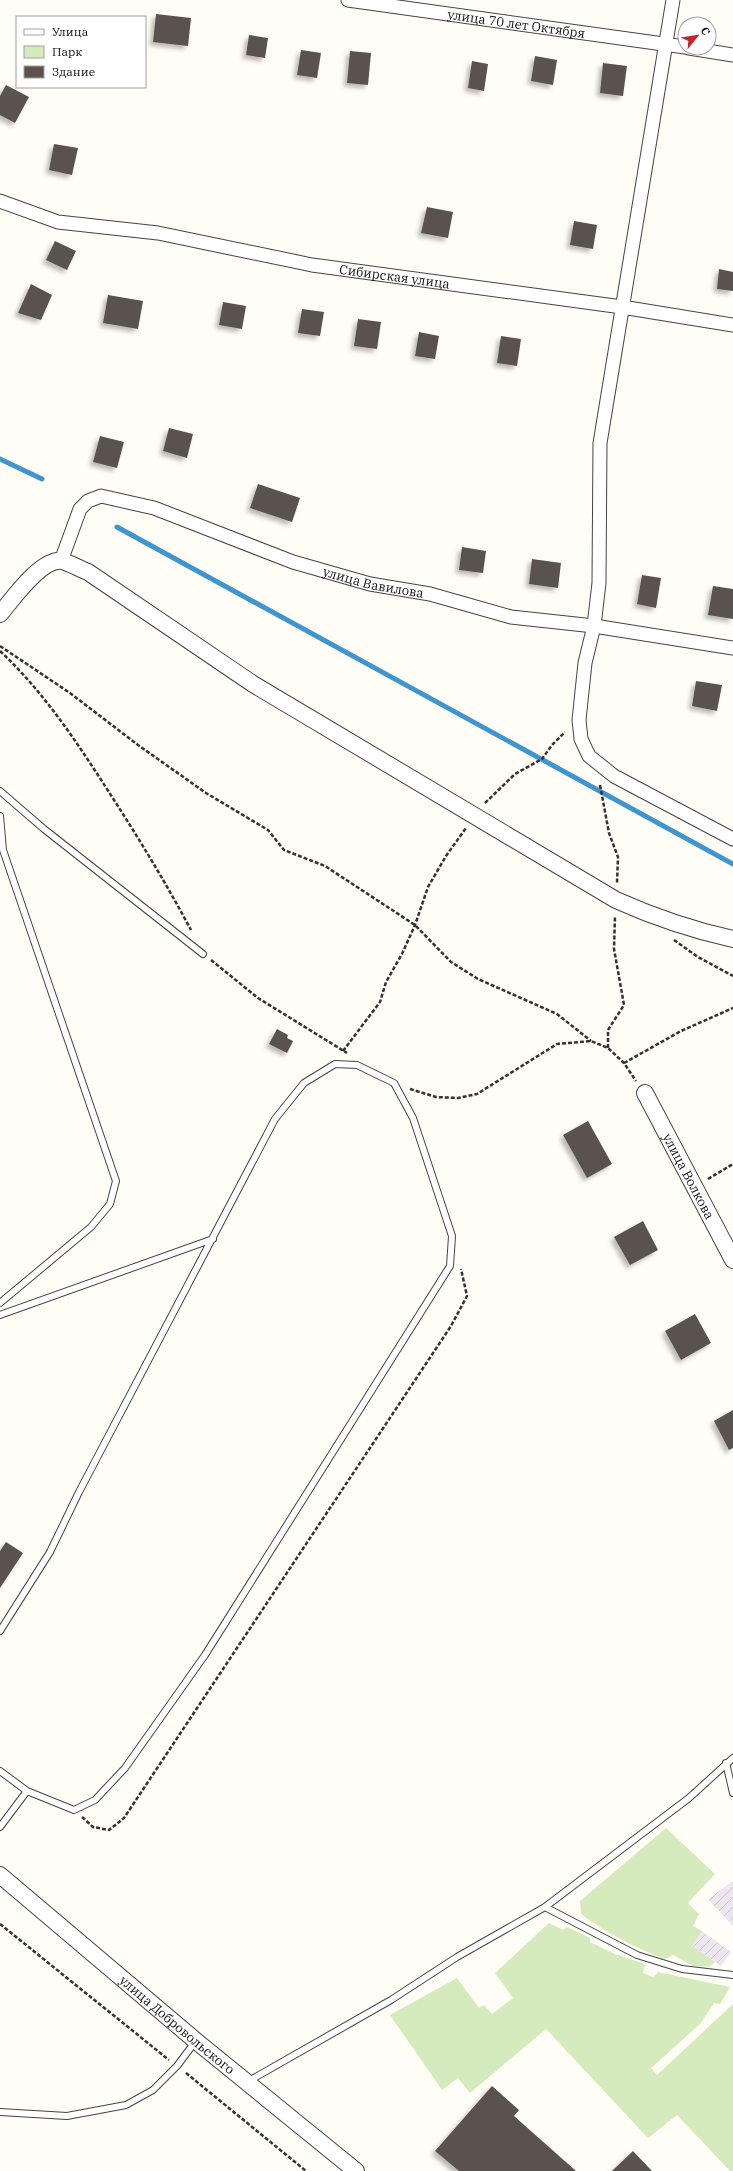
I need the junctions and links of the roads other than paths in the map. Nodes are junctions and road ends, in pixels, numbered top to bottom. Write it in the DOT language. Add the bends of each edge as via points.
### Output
graph roads {
  1 [pos="348,0"];
  2 [pos="674,0"];
  3 [pos="665,44"];
  4 [pos="677,46"];
  5 [pos="717,52"];
  6 [pos="733,55"];
  7 [pos="0,201"];
  8 [pos="622,307"];
  9 [pos="733,325"];
  10 [pos="61,561"];
  11 [pos="0,614"];
  12 [pos="594,626"];
  13 [pos="733,648"];
  14 [pos="0,791"];
  15 [pos="0,816"];
  16 [pos="733,839"];
  17 [pos="733,939"];
  18 [pos="204,954"];
  19 [pos="645,1093"];
  20 [pos="213,1238"];
  21 [pos="733,1260"];
  22 [pos="0,1303"];
  23 [pos="0,1316"];
  24 [pos="0,1632"];
  25 [pos="733,1758"];
  26 [pos="726,1763"];
  27 [pos="0,1771"];
  28 [pos="27,1791"];
  29 [pos="733,1793"];
  30 [pos="0,1827"];
  31 [pos="0,1875"];
  32 [pos="545,1906"];
  33 [pos="733,1975"];
  34 [pos="196,2040"];
  35 [pos="247,2082"];
  36 [pos="0,2112"];
  37 [pos="356,2171"];
  1 -- 3 [label="street, улица 70 лет Октября"];
  2 -- 3 [label="street"];
  3 -- 4 [label="street, улица 70 лет Октября"];
  3 -- 8 [label="street"];
  5 -- 6 [label="street"];
  7 -- 8 [label="street, Сибирская улица" via="58,222 158,233 312,265"];
  8 -- 9 [label="street, Сибирская улица"];
  8 -- 12 [label="street" via="600,444 599,583"];
  10 -- 11 [label="street" via="47,565 27,581"];
  10 -- 12 [label="street, улица Вавилова" via="80,509 88,501 100,496 154,508 293,562 370,584 430,594 512,616"];
  10 -- 17 [label="street" via="88,572 253,684 616,900 680,926"];
  12 -- 13 [label="street, улица Вавилова"];
  12 -- 16 [label="street" via="586,663 579,720 581,739 589,756 614,776"];
  14 -- 18 [label="lane" via="44,829"];
  15 -- 22 [label="lane" via="3,850 116,1181 110,1204 91,1227"];
  19 -- 21 [label="street, улица Волкова"];
  20 -- 23 [label="lane"];
  20 -- 24 [label="lane" via="78,1492 50,1552"];
  20 -- 28 [label="lane" via="275,1119 304,1083 335,1064 357,1065 394,1083 413,1118 452,1236 450,1266 205,1655 125,1768 95,1800 74,1810"];
  25 -- 26 [label="lane"];
  26 -- 29 [label="lane"];
  26 -- 32 [label="lane" via="690,1798"];
  27 -- 28 [label="lane"];
  28 -- 30 [label="lane"];
  31 -- 34 [label="street, улица Добровольского"];
  32 -- 33 [label="lane" via="637,1954 682,1969"];
  32 -- 35 [label="lane" via="457,1957 391,2000"];
  34 -- 35 [label="street, улица Добровольского"];
  34 -- 36 [label="lane" via="177,2066 153,2090 126,2105 67,2116"];
  35 -- 37 [label="street, улица Добровольского"];
}
